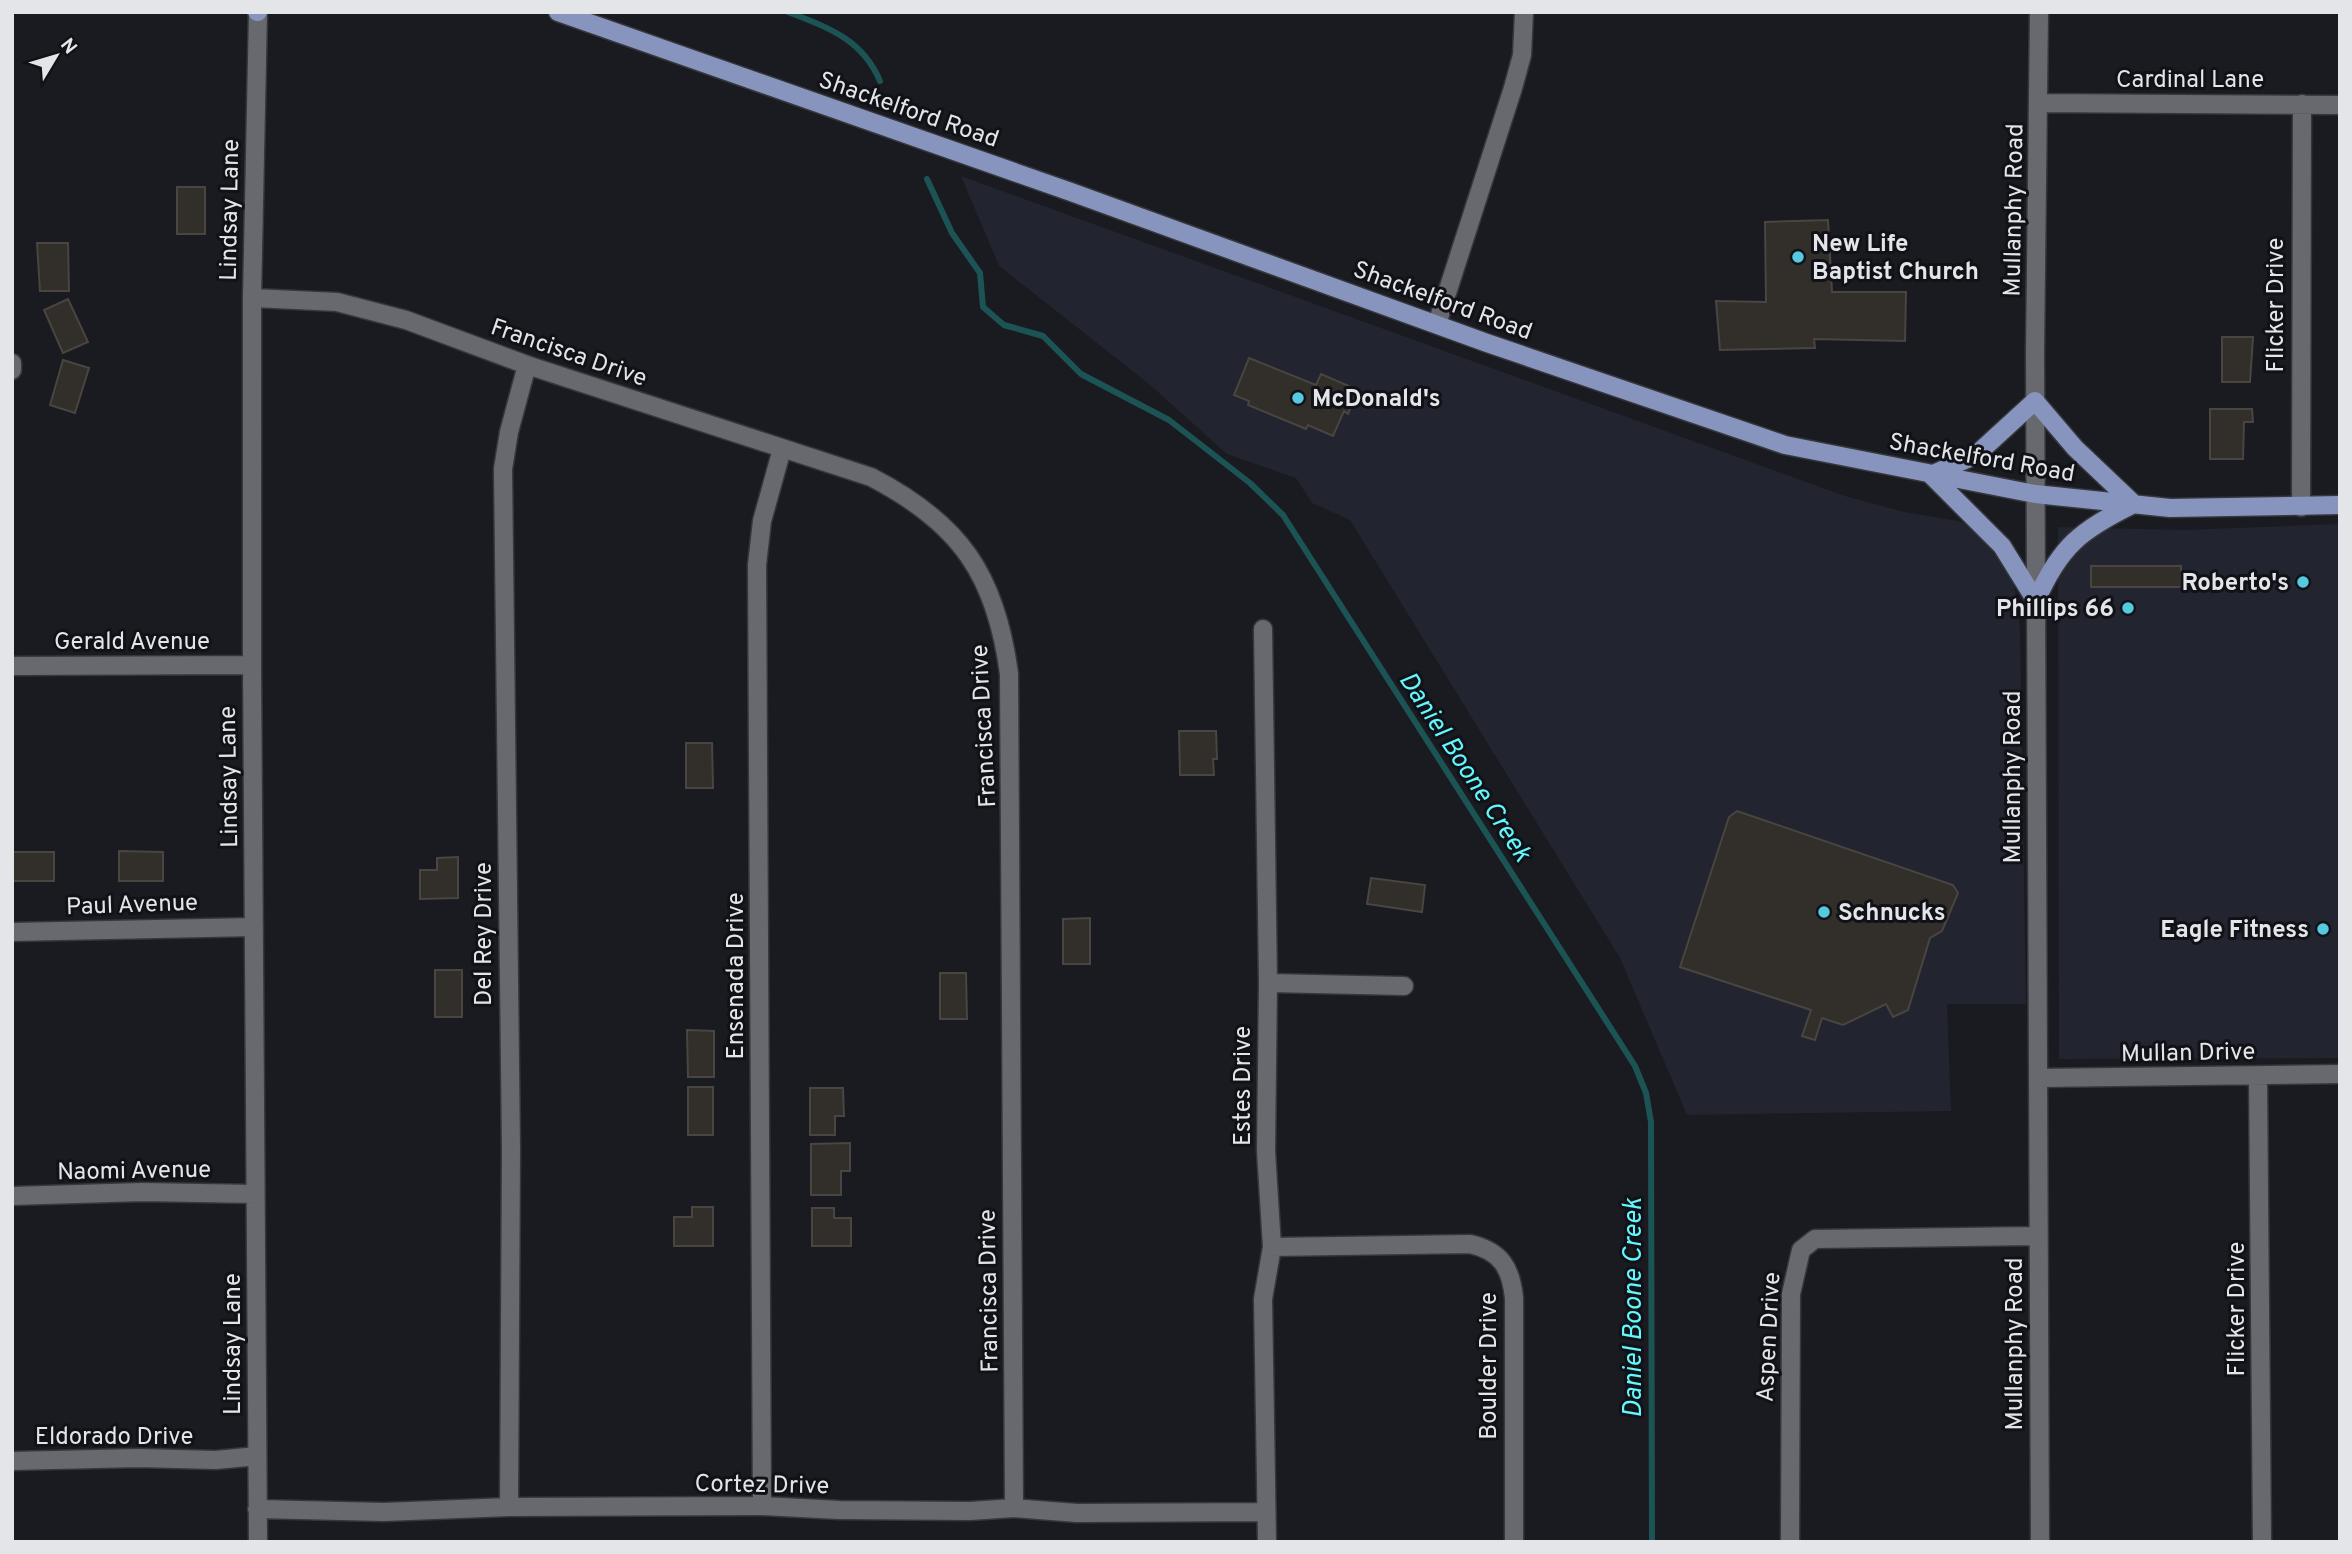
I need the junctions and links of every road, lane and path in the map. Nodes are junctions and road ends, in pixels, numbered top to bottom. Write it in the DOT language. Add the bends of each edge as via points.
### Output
graph roads {
  1 [pos="258,12"];
  2 [pos="558,12"];
  3 [pos="1524,12"];
  4 [pos="2039,12"];
  5 [pos="2039,103"];
  6 [pos="2302,104"];
  7 [pos="2340,105"];
  8 [pos="252,298"];
  9 [pos="1437,324"];
  10 [pos="12,363"];
  11 [pos="527,365"];
  12 [pos="12,370"];
  13 [pos="2035,401"];
  14 [pos="782,449"];
  15 [pos="1931,475"];
  16 [pos="2035,494"];
  17 [pos="2134,504"];
  18 [pos="2340,505"];
  19 [pos="2301,507"];
  20 [pos="2036,601"];
  21 [pos="1264,629"];
  22 [pos="252,665"];
  23 [pos="12,666"];
  24 [pos="254,926"];
  25 [pos="12,932"];
  26 [pos="1268,983"];
  27 [pos="1404,986"];
  28 [pos="2340,1074"];
  29 [pos="2258,1076"];
  30 [pos="2038,1078"];
  31 [pos="255,1194"];
  32 [pos="12,1196"];
  33 [pos="2038,1236"];
  34 [pos="1272,1247"];
  35 [pos="257,1456"];
  36 [pos="12,1461"];
  37 [pos="762,1506"];
  38 [pos="509,1507"];
  39 [pos="1014,1507"];
  40 [pos="257,1508"];
  41 [pos="1266,1512"];
  42 [pos="258,1542"];
  43 [pos="1266,1542"];
  44 [pos="1514,1542"];
  45 [pos="1790,1542"];
  46 [pos="2040,1542"];
  47 [pos="2262,1542"];
  1 -- 8 [label="street, Lindsay Lane"];
  2 -- 9 [label="main road, Shackelford Road"];
  3 -- 9 [label="street" via="1522,55 1513,88"];
  4 -- 5 [label="street, Mullanphy Road"];
  5 -- 6 [label="street, Cardinal Lane"];
  5 -- 13 [label="street, Mullanphy Road"];
  6 -- 7 [label="street, Cardinal Lane"];
  6 -- 19 [label="street, Flicker Drive"];
  8 -- 11 [label="street, Francisca Drive" via="337,302 405,320"];
  8 -- 22 [label="street, Lindsay Lane"];
  9 -- 15 [label="main road, Shackelford Road" via="1785,445"];
  10 -- 12 [label="street"];
  11 -- 14 [label="street, Francisca Drive"];
  11 -- 38 [label="street, Del Rey Drive" via="503,469 511,1149"];
  13 -- 15 [label="main road" via="1976,455"];
  13 -- 16 [label="street, Mullanphy Road"];
  13 -- 17 [label="main road" via="2075,448"];
  14 -- 37 [label="street, Ensenada Drive" via="762,522 757,565"];
  14 -- 39 [label="street, Francisca Drive" via="871,477 905,495 933,518 959,541 977,569 994,601 1004,635 1012,803 1009,1048"];
  15 -- 16 [label="main road, Shackelford Road"];
  15 -- 20 [label="main road" via="2002,547"];
  16 -- 17 [label="main road, Shackelford Road"];
  16 -- 20 [label="street, Mullanphy Road"];
  17 -- 19 [label="main road, Shackelford Road"];
  17 -- 20 [label="main road" via="2071,542 2051,567"];
  18 -- 19 [label="main road, Shackelford Road"];
  20 -- 30 [label="street, Mullanphy Road"];
  21 -- 26 [label="street, Estes Drive"];
  22 -- 23 [label="street, Gerald Avenue"];
  22 -- 24 [label="street, Lindsay Lane"];
  24 -- 25 [label="street, Paul Avenue"];
  24 -- 31 [label="street, Lindsay Lane"];
  26 -- 27 [label="street"];
  26 -- 34 [label="street, Estes Drive" via="1266,1151"];
  28 -- 29 [label="street, Mullan Drive"];
  29 -- 30 [label="street, Mullan Drive"];
  29 -- 47 [label="street, Flicker Drive"];
  30 -- 33 [label="street, Mullanphy Road"];
  31 -- 32 [label="street, Naomi Avenue"];
  31 -- 35 [label="street, Lindsay Lane"];
  33 -- 45 [label="street, Aspen Drive" via="1815,1239 1801,1250 1790,1294"];
  33 -- 46 [label="street, Mullanphy Road"];
  34 -- 41 [label="street, Estes Drive" via="1263,1298"];
  34 -- 44 [label="street, Boulder Drive" via="1470,1244 1490,1248 1504,1262 1514,1298"];
  35 -- 36 [label="street, Eldorado Drive"];
  35 -- 40 [label="street, Lindsay Lane"];
  37 -- 38 [label="street, Cortez Drive"];
  37 -- 39 [label="street, Cortez Drive" via="970,1511"];
  38 -- 40 [label="street, Cortez Drive" via="384,1512"];
  39 -- 41 [label="street, Cortez Drive" via="1077,1513"];
  40 -- 42 [label="street, Lindsay Lane"];
  41 -- 43 [label="street, Estes Drive"];
}
